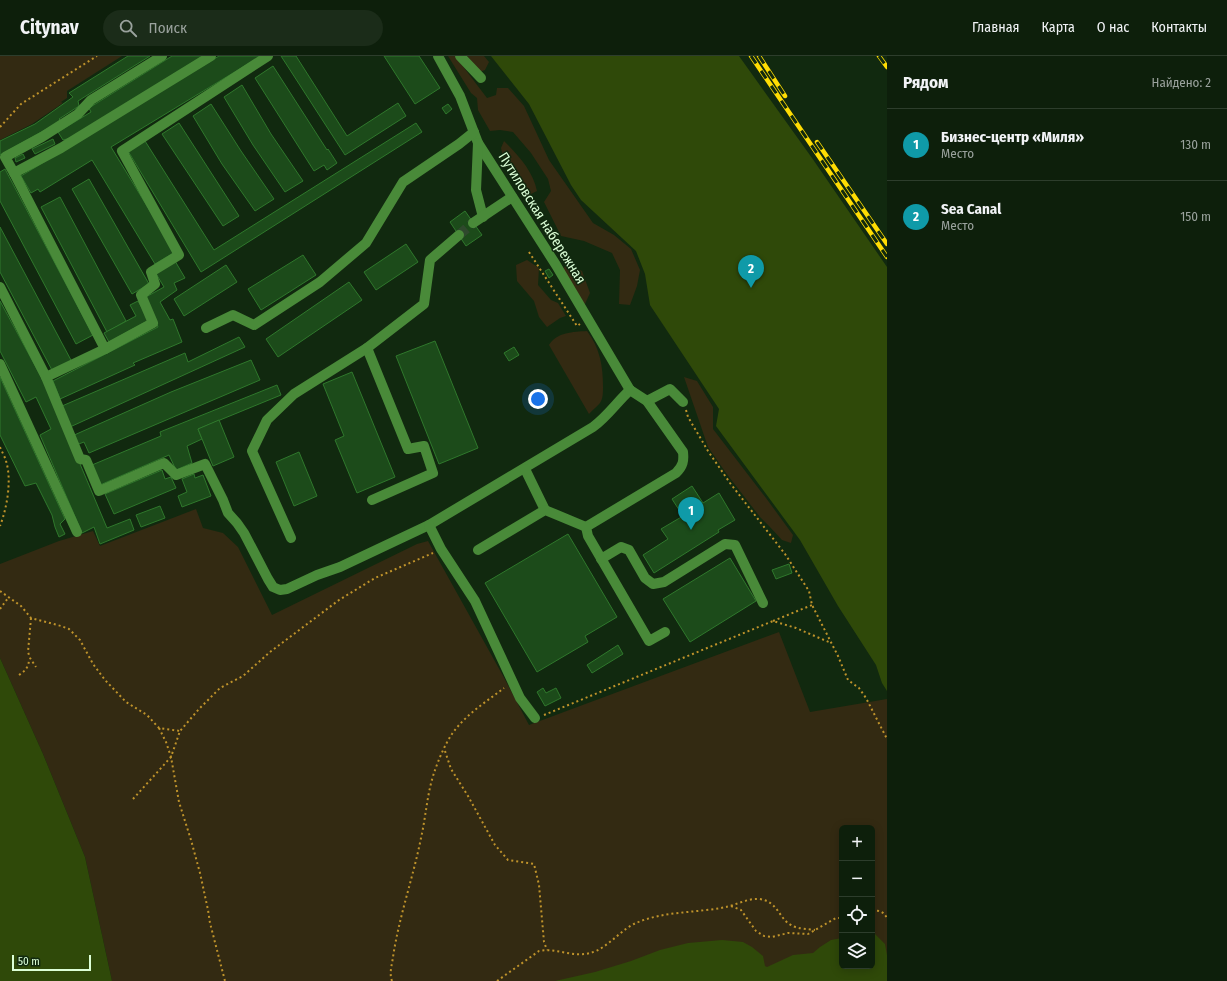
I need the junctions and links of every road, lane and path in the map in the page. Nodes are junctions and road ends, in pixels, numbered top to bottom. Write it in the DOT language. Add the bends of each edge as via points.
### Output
graph roads {
  1 [pos="97,56"];
  2 [pos="162,56"];
  3 [pos="211,56"];
  4 [pos="268,56"];
  5 [pos="438,56"];
  6 [pos="460,56"];
  7 [pos="480,78"];
  8 [pos="0,127"];
  9 [pos="474,132"];
  10 [pos="478,143"];
  11 [pos="4,163"];
  12 [pos="14,173"];
  13 [pos="512,196"];
  14 [pos="483,217"];
  15 [pos="474,223"];
  16 [pos="459,235"];
  17 [pos="529,252"];
  18 [pos="0,287"];
  19 [pos="589,320"];
  20 [pos="206,328"];
  21 [pos="367,348"];
  22 [pos="105,349"];
  23 [pos="0,364"];
  24 [pos="46,377"];
  25 [pos="630,390"];
  26 [pos="647,401"];
  27 [pos="683,402"];
  28 [pos="0,447"];
  29 [pos="525,469"];
  30 [pos="372,500"];
  31 [pos="546,510"];
  32 [pos="0,526"];
  33 [pos="429,526"];
  34 [pos="586,527"];
  35 [pos="77,532"];
  36 [pos="291,538"];
  37 [pos="441,550"];
  38 [pos="478,550"];
  39 [pos="601,559"];
  40 [pos="0,591"];
  41 [pos="8,598"];
  42 [pos="763,603"];
  43 [pos="812,605"];
  44 [pos="0,609"];
  45 [pos="31,618"];
  46 [pos="773,621"];
  47 [pos="665,632"];
  48 [pos="832,644"];
  49 [pos="30,658"];
  50 [pos="36,667"];
  51 [pos="19,675"];
  52 [pos="513,681"];
  53 [pos="535,718"];
  54 [pos="159,728"];
  55 [pos="180,732"];
  56 [pos="887,739"];
  57 [pos="444,750"];
  58 [pos="171,757"];
  59 [pos="133,799"];
  60 [pos="731,906"];
  61 [pos="875,910"];
  62 [pos="839,918"];
  63 [pos="887,918"];
  64 [pos="815,930"];
  65 [pos="547,950"];
  66 [pos="225,981"];
  67 [pos="391,981"];
  68 [pos="497,981"];
  1 -- 8 [label="path" via="21,104"];
  2 -- 11 [label="street" via="91,100 78,114 5,157"];
  3 -- 12 [label="street" via="61,148"];
  4 -- 22 [label="street" via="122,151 179,255 151,272 155,284 140,295 153,323"];
  5 -- 9 [label="street, Путиловская набережная" via="460,96"];
  6 -- 7 [label="street"];
  9 -- 10 [label="street, Путиловская набережная"];
  9 -- 20 [label="street" via="403,182 366,243 320,282 254,325 233,315"];
  10 -- 13 [label="street, Путиловская набережная"];
  10 -- 14 [label="street" via="476,190"];
  11 -- 12 [label="street"];
  12 -- 22 [label="street"];
  13 -- 14 [label="street"];
  13 -- 19 [label="street, Путиловская набережная"];
  14 -- 15 [label="street"];
  16 -- 21 [label="street" via="430,260 424,304"];
  17 -- 19 [label="path" via="577,326"];
  18 -- 24 [label="street"];
  19 -- 25 [label="street, Путиловская набережная"];
  21 -- 30 [label="street" via="408,449 424,446 433,473"];
  21 -- 36 [label="street" via="294,394 267,420 252,451"];
  22 -- 24 [label="street"];
  23 -- 35 [label="street"];
  24 -- 33 [label="street" via="80,459 86,460 99,491 164,463 176,475 205,464 228,513 244,533 268,580 273,587 280,590 340,567"];
  25 -- 26 [label="street"];
  25 -- 29 [label="street" via="604,419"];
  26 -- 27 [label="street" via="670,389"];
  26 -- 34 [label="street" via="683,452 682,467"];
  27 -- 43 [label="path" via="688,417 708,451 785,554 809,591"];
  28 -- 32 [label="path" via="6,462 8,483"];
  29 -- 31 [label="street"];
  29 -- 33 [label="street"];
  31 -- 34 [label="street"];
  31 -- 38 [label="street"];
  33 -- 37 [label="street"];
  34 -- 39 [label="street" via="588,536"];
  37 -- 52 [label="street" via="476,601"];
  37 -- 55 [label="path" via="374,578 339,600 270,652 243,676 220,688"];
  39 -- 42 [label="street" via="621,547 629,550 645,578 653,584 664,582 725,544 735,545"];
  39 -- 47 [label="street" via="649,641"];
  40 -- 41 [label="path"];
  41 -- 44 [label="path"];
  41 -- 45 [label="path" via="21,606"];
  43 -- 46 [label="path"];
  43 -- 48 [label="path"];
  45 -- 49 [label="path" via="28,652"];
  45 -- 54 [label="path" via="61,626 74,633 92,664 113,689 126,702 147,715"];
  46 -- 48 [label="path"];
  46 -- 53 [label="path"];
  48 -- 56 [label="path" via="848,680 859,688 866,698"];
  49 -- 50 [label="path"];
  49 -- 51 [label="path" via="29,666"];
  52 -- 53 [label="street" via="520,698"];
  52 -- 57 [label="path" via="461,723 451,735"];
  54 -- 55 [label="path"];
  54 -- 58 [label="path"];
  55 -- 58 [label="path"];
  57 -- 65 [label="path" via="451,769 496,845 508,860 534,864"];
  57 -- 67 [label="path" via="430,787 421,839 400,920"];
  58 -- 59 [label="path"];
  58 -- 66 [label="path" via="179,802 200,873"];
  60 -- 64 [label="path" via="759,899 770,903 791,925"];
  60 -- 64 [label="path" via="741,910 756,931 764,936 808,934"];
  60 -- 65 [label="path" via="653,917 628,927 612,942 585,954 573,955"];
  61 -- 63 [label="path" via="884,912"];
  62 -- 64 [label="path"];
  65 -- 68 [label="path" via="539,951"];
}
